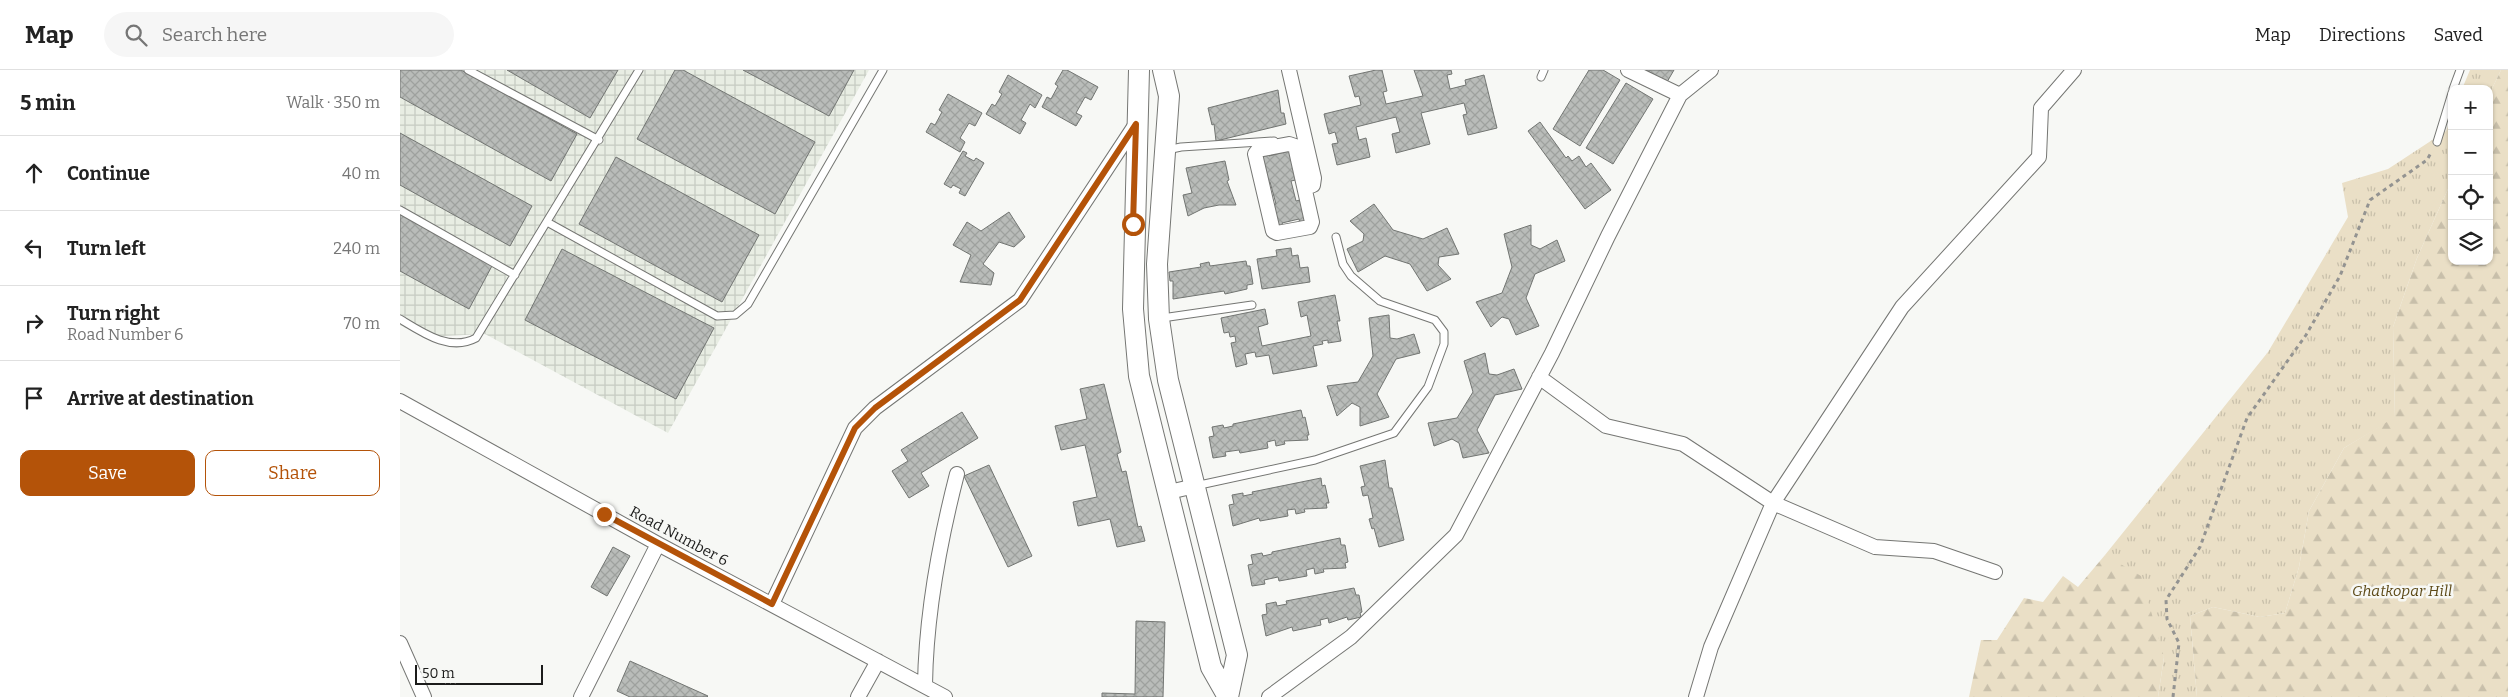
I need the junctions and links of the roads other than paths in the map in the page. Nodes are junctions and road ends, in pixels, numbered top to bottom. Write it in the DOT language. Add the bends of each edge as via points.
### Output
graph roads {
  1 [pos="468,70"];
  2 [pos="639,70"];
  3 [pos="883,70"];
  4 [pos="1139,70"];
  5 [pos="1163,70"];
  6 [pos="1289,70"];
  7 [pos="1628,70"];
  8 [pos="1711,70"];
  9 [pos="2074,70"];
  10 [pos="2460,70"];
  11 [pos="2454,85"];
  12 [pos="1680,95"];
  13 [pos="2448,106"];
  14 [pos="1136,124"];
  15 [pos="598,140"];
  16 [pos="1274,141"];
  17 [pos="2437,142"];
  18 [pos="1163,160"];
  19 [pos="1135,171"];
  20 [pos="1306,188"];
  21 [pos="400,210"];
  22 [pos="547,222"];
  23 [pos="1336,237"];
  24 [pos="515,275"];
  25 [pos="1252,306"];
  26 [pos="400,319"];
  27 [pos="1159,319"];
  28 [pos="1134,320"];
  29 [pos="1539,377"];
  30 [pos="400,400"];
  31 [pos="957,474"];
  32 [pos="1195,486"];
  33 [pos="1168,492"];
  34 [pos="1773,503"];
  35 [pos="658,544"];
  36 [pos="1995,572"];
  37 [pos="1221,592"];
  38 [pos="1193,597"];
  39 [pos="772,604"];
  40 [pos="400,643"];
  41 [pos="878,661"];
  42 [pos="924,685"];
  43 [pos="424,697"];
  44 [pos="581,697"];
  45 [pos="858,697"];
  46 [pos="945,697"];
  47 [pos="1228,697"];
  48 [pos="1269,697"];
  49 [pos="1696,697"];
  1 -- 15 [label="lane"];
  2 -- 15 [label="lane"];
  3 -- 22 [label="lane" via="748,304 735,314 718,316"];
  4 -- 14 [label="street"];
  5 -- 18 [label="street" via="1169,96"];
  6 -- 20 [label="street" via="1314,178 1313,185"];
  7 -- 12 [label="street"];
  8 -- 12 [label="street"];
  9 -- 34 [label="street" via="2041,108 2039,157 1902,308"];
  10 -- 11 [label="lane"];
  12 -- 29 [label="street"];
  13 -- 17 [label="lane"];
  14 -- 19 [label="street"];
  14 -- 39 [label="street" via="1020,300 875,408 855,428"];
  15 -- 22 [label="lane"];
  16 -- 18 [label="lane" via="1181,147"];
  18 -- 19 [label="street"];
  18 -- 27 [label="street" via="1157,264"];
  19 -- 28 [label="street"];
  20 -- 20 [label="street" via="1295,146 1289,144 1258,150 1255,154 1273,231 1277,234 1310,227"];
  21 -- 24 [label="lane"];
  22 -- 24 [label="lane"];
  23 -- 32 [label="lane" via="1343,264 1351,276 1380,301 1436,320 1444,332 1444,344 1428,387 1394,432 1315,460"];
  24 -- 26 [label="lane" via="476,338 464,345 432,338"];
  25 -- 27 [label="lane"];
  27 -- 28 [label="street"];
  27 -- 32 [label="street" via="1168,380"];
  28 -- 33 [label="street" via="1139,376"];
  29 -- 34 [label="street" via="1606,426 1683,444"];
  29 -- 48 [label="street" via="1456,535 1351,637"];
  30 -- 35 [label="street, Road Number 6"];
  31 -- 42 [label="street" via="940,543 926,640"];
  32 -- 33 [label="street"];
  32 -- 37 [label="street"];
  33 -- 38 [label="street"];
  34 -- 36 [label="street" via="1876,547 1934,550"];
  34 -- 49 [label="street" via="1711,647"];
  35 -- 39 [label="street, Road Number 6"];
  35 -- 44 [label="street"];
  37 -- 38 [label="street"];
  37 -- 47 [label="street" via="1237,656"];
  38 -- 47 [label="street" via="1211,667"];
  39 -- 41 [label="street, Road Number 6"];
  40 -- 43 [label="street"];
  41 -- 42 [label="street, Road Number 6"];
  41 -- 45 [label="street"];
  42 -- 46 [label="street, Road Number 6"];
}
